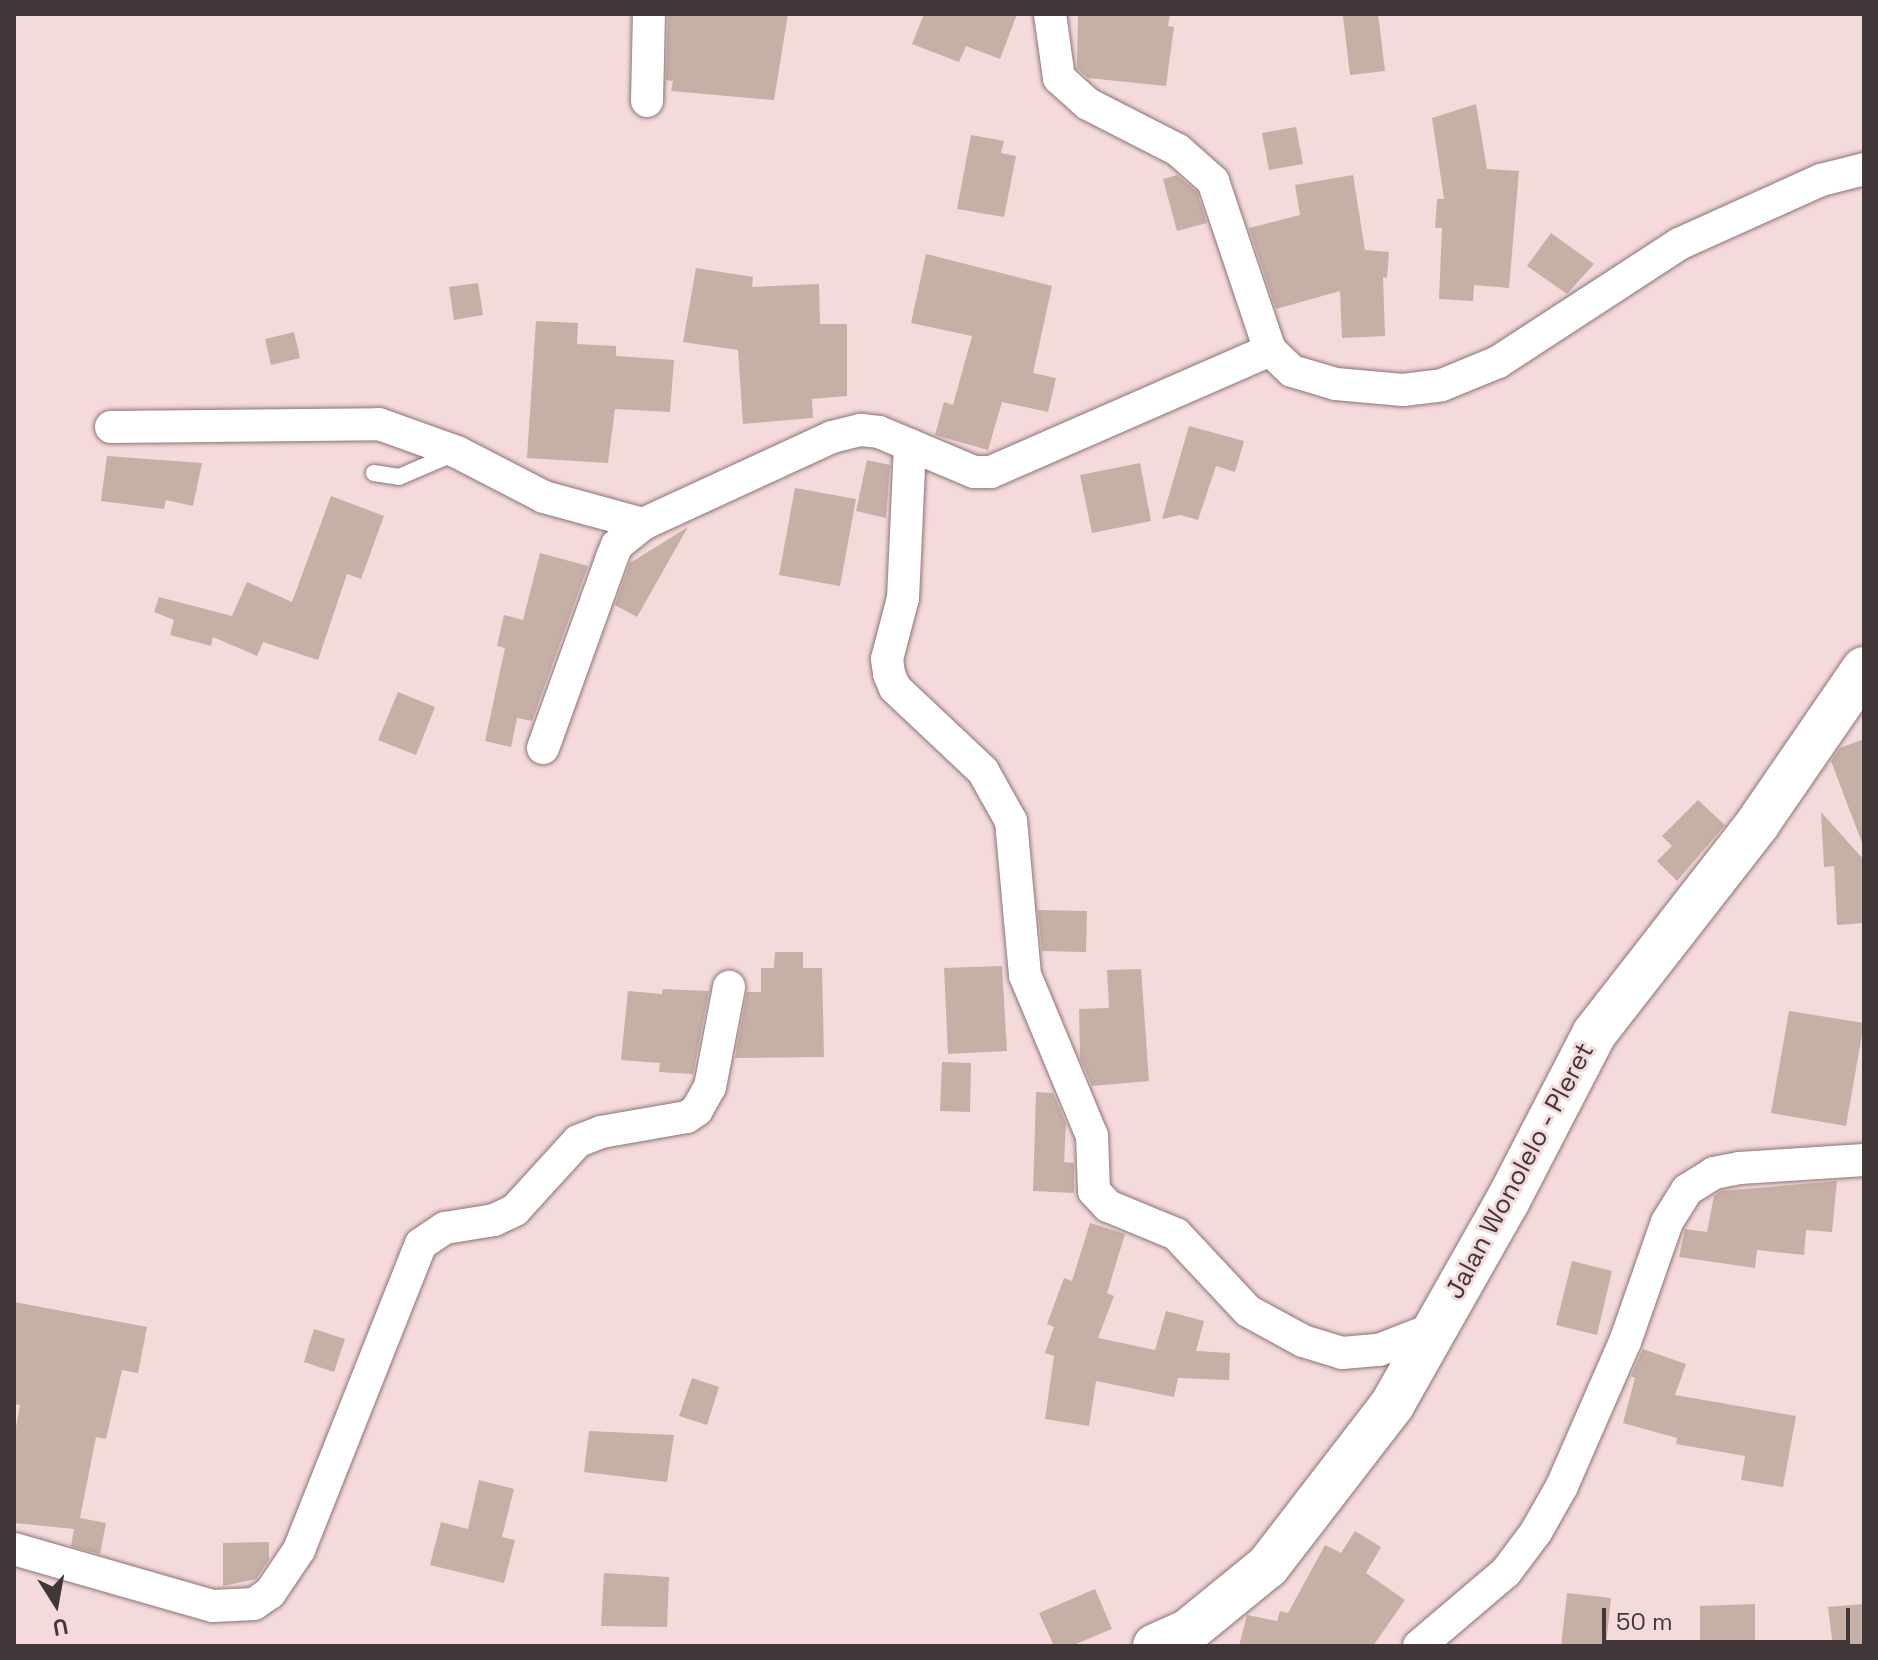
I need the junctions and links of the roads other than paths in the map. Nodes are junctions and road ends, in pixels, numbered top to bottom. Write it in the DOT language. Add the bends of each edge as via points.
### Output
graph roads {
  1 [pos="649,14"];
  2 [pos="1050,14"];
  3 [pos="647,101"];
  4 [pos="1864,169"];
  5 [pos="1270,350"];
  6 [pos="111,427"];
  7 [pos="910,445"];
  8 [pos="457,452"];
  9 [pos="374,473"];
  10 [pos="643,524"];
  11 [pos="1864,669"];
  12 [pos="543,748"];
  13 [pos="729,987"];
  14 [pos="1864,1160"];
  15 [pos="1435,1328"];
  16 [pos="14,1549"];
  17 [pos="1184,1641"];
  18 [pos="1419,1646"];
  1 -- 3 [label="street"];
  2 -- 5 [label="street" via="1059,78 1088,104 1178,150 1213,181"];
  4 -- 5 [label="street" via="1821,180 1679,244 1498,362 1442,385 1403,390 1336,384 1292,371"];
  5 -- 7 [label="street" via="991,472 974,472"];
  6 -- 8 [label="street" via="379,424"];
  7 -- 10 [label="street" via="861,430 832,437"];
  7 -- 15 [label="street" via="903,598 887,659 889,674 895,688 983,771 1011,821 1025,975 1092,1136 1094,1191 1108,1206 1176,1234 1248,1311 1303,1341 1342,1353 1379,1350"];
  8 -- 9 [label="lane" via="399,477"];
  8 -- 10 [label="street" via="544,497"];
  10 -- 12 [label="street" via="617,545"];
  11 -- 15 [label="main road, Jalan Wonolelo - Pleret" via="1758,823 1594,1034"];
  13 -- 16 [label="street" via="710,1087 697,1110 687,1117 588,1137 568,1151 515,1210 494,1220 445,1228 421,1244 299,1550 270,1593 254,1604 213,1606"];
  14 -- 18 [label="street" via="1740,1168 1714,1173 1687,1190 1667,1222 1625,1342 1562,1486 1536,1532 1506,1572"];
  15 -- 17 [label="main road, Jalan Wonolelo - Pleret" via="1392,1405 1268,1566"];
}
